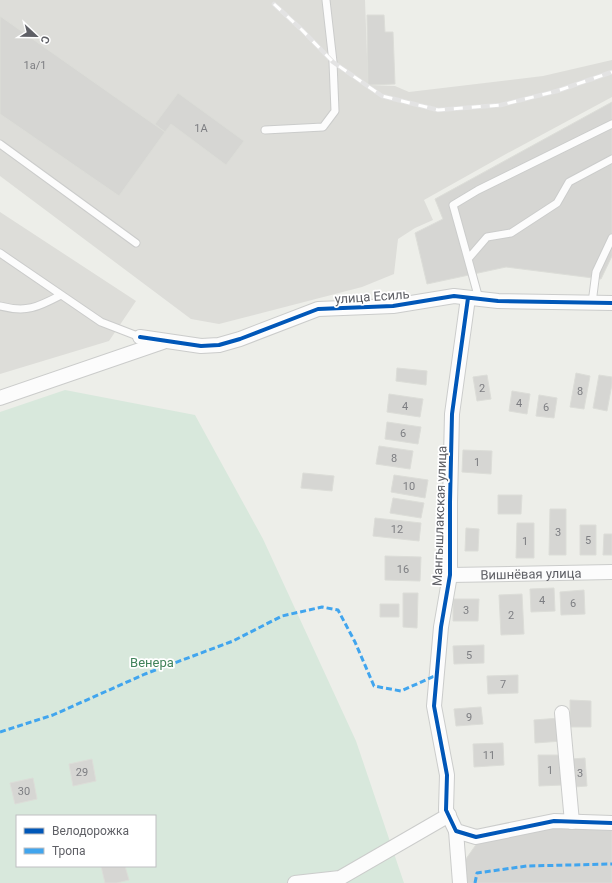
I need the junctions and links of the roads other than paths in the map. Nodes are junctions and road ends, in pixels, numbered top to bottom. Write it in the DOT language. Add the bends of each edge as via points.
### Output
graph roads {
  1 [pos="326,0"];
  2 [pos="612,124"];
  3 [pos="265,130"];
  4 [pos="0,144"];
  5 [pos="612,159"];
  6 [pos="612,238"];
  7 [pos="136,243"];
  8 [pos="0,253"];
  9 [pos="468,259"];
  10 [pos="61,295"];
  11 [pos="473,298"];
  12 [pos="592,303"];
  13 [pos="612,303"];
  14 [pos="0,306"];
  15 [pos="140,338"];
  16 [pos="165,341"];
  17 [pos="0,398"];
  18 [pos="612,572"];
  19 [pos="450,575"];
  20 [pos="562,713"];
  21 [pos="449,815"];
  22 [pos="572,822"];
  23 [pos="612,823"];
  24 [pos="456,831"];
  25 [pos="295,883"];
  26 [pos="460,883"];
  1 -- 3 [label="lane" via="335,111 323,127"];
  2 -- 9 [label="lane" via="478,190 453,205"];
  4 -- 7 [label="lane"];
  5 -- 9 [label="lane" via="569,182 557,203 511,233 487,237"];
  6 -- 12 [label="lane" via="596,272"];
  8 -- 10 [label="lane"];
  9 -- 11 [label="lane"];
  10 -- 14 [label="lane" via="36,308 12,309"];
  10 -- 15 [label="lane" via="101,322"];
  11 -- 12 [label="street, улица Есиль"];
  11 -- 16 [label="street, улица Есиль" via="454,296 393,306 318,309 219,345 201,346"];
  11 -- 19 [label="street, Мангышлакская улица" via="452,414"];
  12 -- 13 [label="street, улица Есиль"];
  15 -- 16 [label="street, улица Есиль"];
  16 -- 17 [label="street"];
  18 -- 19 [label="street, Вишнёвая улица"];
  19 -- 21 [label="street, Мангышлакская улица" via="441,627 434,706 447,775 446,810"];
  20 -- 22 [label="street"];
  21 -- 24 [label="street, Мангышлакская улица"];
  21 -- 25 [label="street" via="340,878"];
  22 -- 23 [label="street"];
  22 -- 24 [label="street" via="554,821 476,837"];
  24 -- 26 [label="street, Мангышлакская улица"];
}
